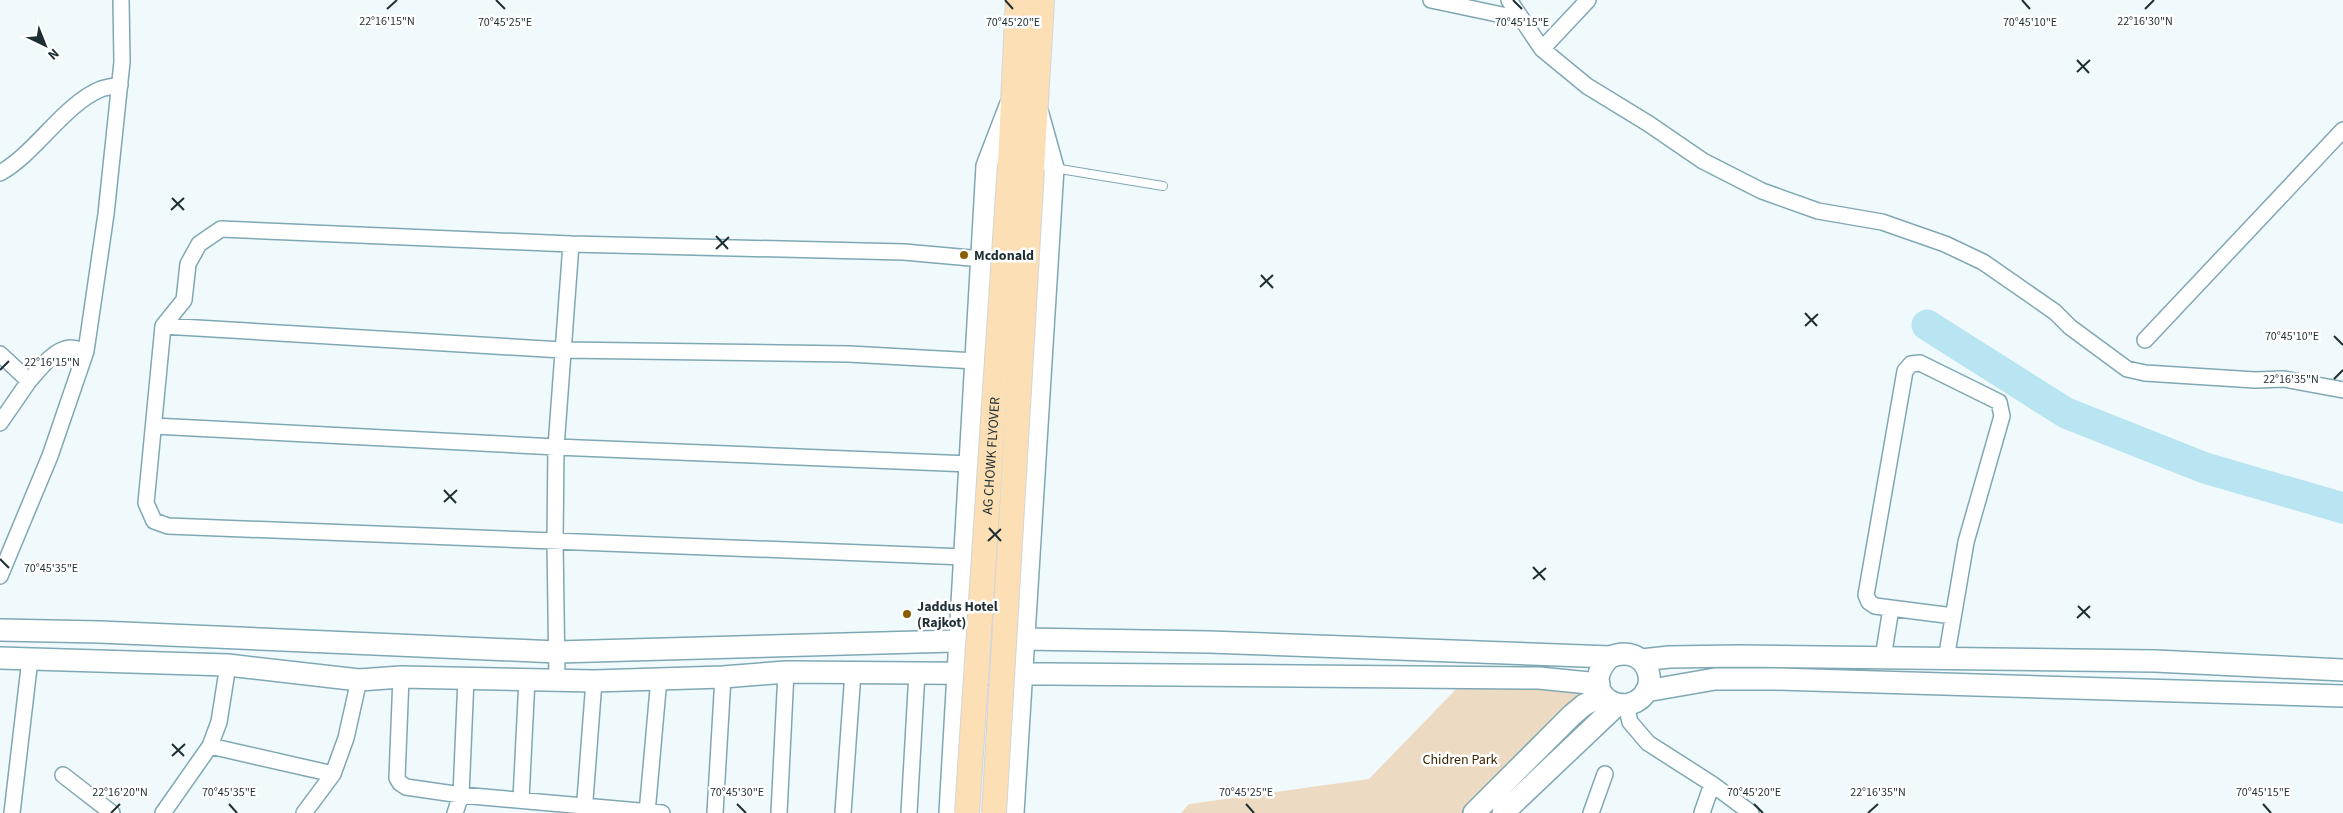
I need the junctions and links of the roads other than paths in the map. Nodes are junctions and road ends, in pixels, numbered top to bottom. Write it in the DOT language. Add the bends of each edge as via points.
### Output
graph roads {
  1 [pos="1018,0"];
  2 [pos="1042,0"];
  3 [pos="1431,0"];
  4 [pos="1509,0"];
  5 [pos="1588,0"];
  6 [pos="121,4"];
  7 [pos="1521,19"];
  8 [pos="1542,49"];
  9 [pos="120,85"];
  10 [pos="1012,100"];
  11 [pos="2343,130"];
  12 [pos="1032,167"];
  13 [pos="0,173"];
  14 [pos="1163,186"];
  15 [pos="571,244"];
  16 [pos="982,259"];
  17 [pos="163,326"];
  18 [pos="2145,340"];
  19 [pos="562,350"];
  20 [pos="86,351"];
  21 [pos="0,354"];
  22 [pos="976,361"];
  23 [pos="29,381"];
  24 [pos="2343,390"];
  25 [pos="0,423"];
  26 [pos="154,426"];
  27 [pos="556,447"];
  28 [pos="970,464"];
  29 [pos="555,541"];
  30 [pos="965,557"];
  31 [pos="0,576"];
  32 [pos="1891,608"];
  33 [pos="1953,616"];
  34 [pos="0,630"];
  35 [pos="1024,639"];
  36 [pos="961,640"];
  37 [pos="557,652"];
  38 [pos="1610,657"];
  39 [pos="0,658"];
  40 [pos="1884,658"];
  41 [pos="30,659"];
  42 [pos="1946,659"];
  43 [pos="1642,660"];
  44 [pos="228,665"];
  45 [pos="2343,670"];
  46 [pos="786,672"];
  47 [pos="854,672"];
  48 [pos="917,672"];
  49 [pos="958,673"];
  50 [pos="1022,674"];
  51 [pos="401,677"];
  52 [pos="723,677"];
  53 [pos="466,678"];
  54 [pos="659,678"];
  55 [pos="527,679"];
  56 [pos="557,679"];
  57 [pos="359,680"];
  58 [pos="594,681"];
  59 [pos="1646,691"];
  60 [pos="2343,696"];
  61 [pos="1612,697"];
  62 [pos="210,746"];
  63 [pos="332,774"];
  64 [pos="1605,774"];
  65 [pos="63,775"];
  66 [pos="1712,784"];
  67 [pos="461,795"];
  68 [pos="521,800"];
  69 [pos="545,807"];
  70 [pos="584,809"];
  71 [pos="652,812"];
  72 [pos="12,813"];
  73 [pos="112,813"];
  74 [pos="163,813"];
  75 [pos="304,813"];
  76 [pos="455,813"];
  77 [pos="714,813"];
  78 [pos="779,813"];
  79 [pos="843,813"];
  80 [pos="909,813"];
  81 [pos="950,813"];
  82 [pos="967,813"];
  83 [pos="994,813"];
  84 [pos="1013,813"];
  85 [pos="1474,813"];
  86 [pos="1503,813"];
  87 [pos="1591,813"];
  88 [pos="1702,813"];
  89 [pos="1751,813"];
  1 -- 10 [label="main road, AG CHOWK FLYOVER"];
  2 -- 12 [label="main road, AG CHOWK FLYOVER"];
  3 -- 7 [label="street"];
  4 -- 7 [label="street"];
  5 -- 8 [label="street"];
  6 -- 9 [label="street"];
  7 -- 8 [label="street"];
  8 -- 24 [label="street" via="1587,86 1703,160 1762,191 1818,211 1882,222 1945,244 1983,262 2055,312 2127,369 2145,373 2284,379"];
  9 -- 13 [label="street" via="101,89 86,97"];
  9 -- 20 [label="street"];
  10 -- 12 [label="main road, AG CHOWK FLYOVER"];
  10 -- 16 [label="street" via="987,166"];
  11 -- 18 [label="street"];
  12 -- 14 [label="lane"];
  12 -- 35 [label="street"];
  12 -- 82 [label="main road, AG CHOWK FLYOVER, bridge"];
  12 -- 83 [label="main road, AG CHOWK FLYOVER, bridge"];
  15 -- 16 [label="street" via="904,252"];
  15 -- 17 [label="street" via="221,229 199,244 188,264 184,300"];
  15 -- 19 [label="street"];
  16 -- 22 [label="street"];
  17 -- 19 [label="street"];
  17 -- 26 [label="street"];
  19 -- 22 [label="street" via="849,354"];
  19 -- 27 [label="street"];
  20 -- 23 [label="street" via="68,348 47,361"];
  20 -- 31 [label="street" via="50,456"];
  21 -- 23 [label="street"];
  22 -- 28 [label="street"];
  23 -- 25 [label="street"];
  26 -- 27 [label="street"];
  26 -- 29 [label="street" via="146,503 154,521 168,526"];
  27 -- 28 [label="street"];
  27 -- 29 [label="street"];
  28 -- 30 [label="street"];
  29 -- 30 [label="street"];
  29 -- 37 [label="street"];
  30 -- 36 [label="street"];
  32 -- 33 [label="street"];
  32 -- 33 [label="street" via="1875,606 1866,595 1905,371 1911,364 1920,363 1998,402 2002,416 1966,542"];
  32 -- 40 [label="street"];
  33 -- 42 [label="street"];
  34 -- 37 [label="street"];
  35 -- 36 [label="street"];
  35 -- 38 [label="street" via="1209,642"];
  35 -- 50 [label="street"];
  36 -- 37 [label="street"];
  36 -- 49 [label="street"];
  37 -- 56 [label="street"];
  38 -- 43 [label="street" via="1626,653"];
  38 -- 61 [label="street" via="1599,671"];
  39 -- 41 [label="street"];
  40 -- 42 [label="street"];
  40 -- 43 [label="street" via="1700,656"];
  41 -- 44 [label="street"];
  41 -- 72 [label="street"];
  42 -- 45 [label="street" via="2155,662"];
  43 -- 59 [label="street" via="1649,675"];
  44 -- 57 [label="street"];
  44 -- 62 [label="street" via="219,722"];
  46 -- 47 [label="street"];
  46 -- 52 [label="street"];
  46 -- 78 [label="street"];
  47 -- 48 [label="street"];
  47 -- 79 [label="street"];
  48 -- 49 [label="street"];
  48 -- 80 [label="street"];
  49 -- 50 [label="street"];
  49 -- 81 [label="street"];
  50 -- 61 [label="street" via="1539,678"];
  50 -- 84 [label="street"];
  51 -- 53 [label="street"];
  51 -- 57 [label="street"];
  51 -- 67 [label="street" via="397,778 406,787"];
  52 -- 54 [label="street"];
  52 -- 77 [label="street"];
  53 -- 55 [label="street"];
  53 -- 67 [label="street"];
  54 -- 58 [label="street"];
  54 -- 71 [label="street"];
  55 -- 56 [label="street"];
  55 -- 68 [label="street"];
  56 -- 58 [label="street"];
  57 -- 63 [label="street" via="346,738"];
  58 -- 70 [label="street"];
  59 -- 60 [label="street" via="1715,679 1775,678"];
  59 -- 61 [label="street" via="1642,698"];
  61 -- 66 [label="street" via="1648,743"];
  61 -- 85 [label="street" via="1584,705 1572,715"];
  61 -- 86 [label="street"];
  62 -- 63 [label="street"];
  62 -- 74 [label="street"];
  63 -- 75 [label="street"];
  64 -- 87 [label="street"];
  65 -- 73 [label="street"];
  66 -- 88 [label="street"];
  66 -- 89 [label="street"];
  67 -- 68 [label="street"];
  67 -- 76 [label="street"];
  68 -- 69 [label="street"];
  69 -- 70 [label="street"];
  70 -- 71 [label="street"];
}
